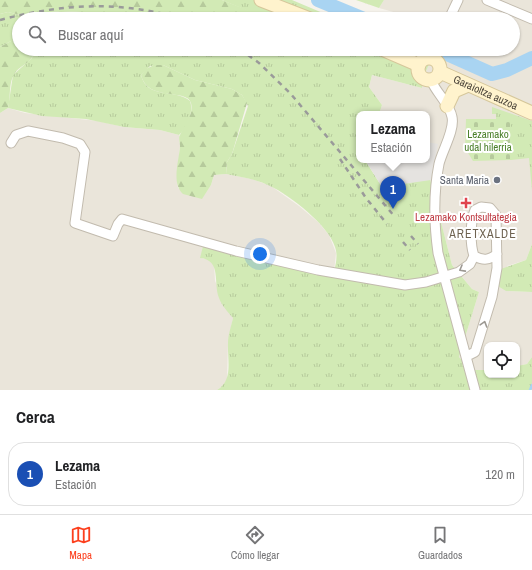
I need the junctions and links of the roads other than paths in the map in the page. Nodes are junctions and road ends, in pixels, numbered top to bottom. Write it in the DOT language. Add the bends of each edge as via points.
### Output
graph roads {
  1 [pos="261,0"];
  2 [pos="458,0"];
  3 [pos="487,0"];
  4 [pos="292,12"];
  5 [pos="452,12"];
  6 [pos="515,12"];
  7 [pos="520,14"];
  8 [pos="532,19"];
  9 [pos="399,56"];
  10 [pos="430,56"];
  11 [pos="435,56"];
  12 [pos="419,64"];
  13 [pos="435,76"];
  14 [pos="468,84"];
  15 [pos="447,106"];
  16 [pos="532,113"];
  17 [pos="11,143"];
  18 [pos="497,254"];
  19 [pos="474,256"];
  20 [pos="444,276"];
  21 [pos="467,356"];
  22 [pos="473,388"];
  1 -- 4 [label="street"];
  2 -- 5 [label="street"];
  3 -- 6 [label="street"];
  7 -- 8 [label="street"];
  9 -- 12 [label="street"];
  10 -- 12 [label="street"];
  11 -- 13 [label="street" via="439,64"];
  12 -- 13 [label="street" via="419,74 422,78"];
  13 -- 14 [label="street, Garaioltza auzoa"];
  13 -- 15 [label="street"];
  14 -- 15 [label="street" via="454,91"];
  14 -- 16 [label="street, Garaioltza auzoa"];
  15 -- 20 [label="street" via="453,124 439,165 435,197 436,239"];
  17 -- 20 [label="street" via="16,135 28,131 80,144 85,152 75,223 105,234 113,236 122,219 236,251 405,285"];
  18 -- 19 [label="street" via="490,259 482,260"];
  18 -- 19 [label="street" via="496,215 490,208 481,207 472,215"];
  21 -- 18 [label="street, one-way" via="475,352 492,297"];
  19 -- 20 [label="street, one-way" via="470,264 459,272"];
  20 -- 21 [label="street"];
  21 -- 22 [label="street"];
}
